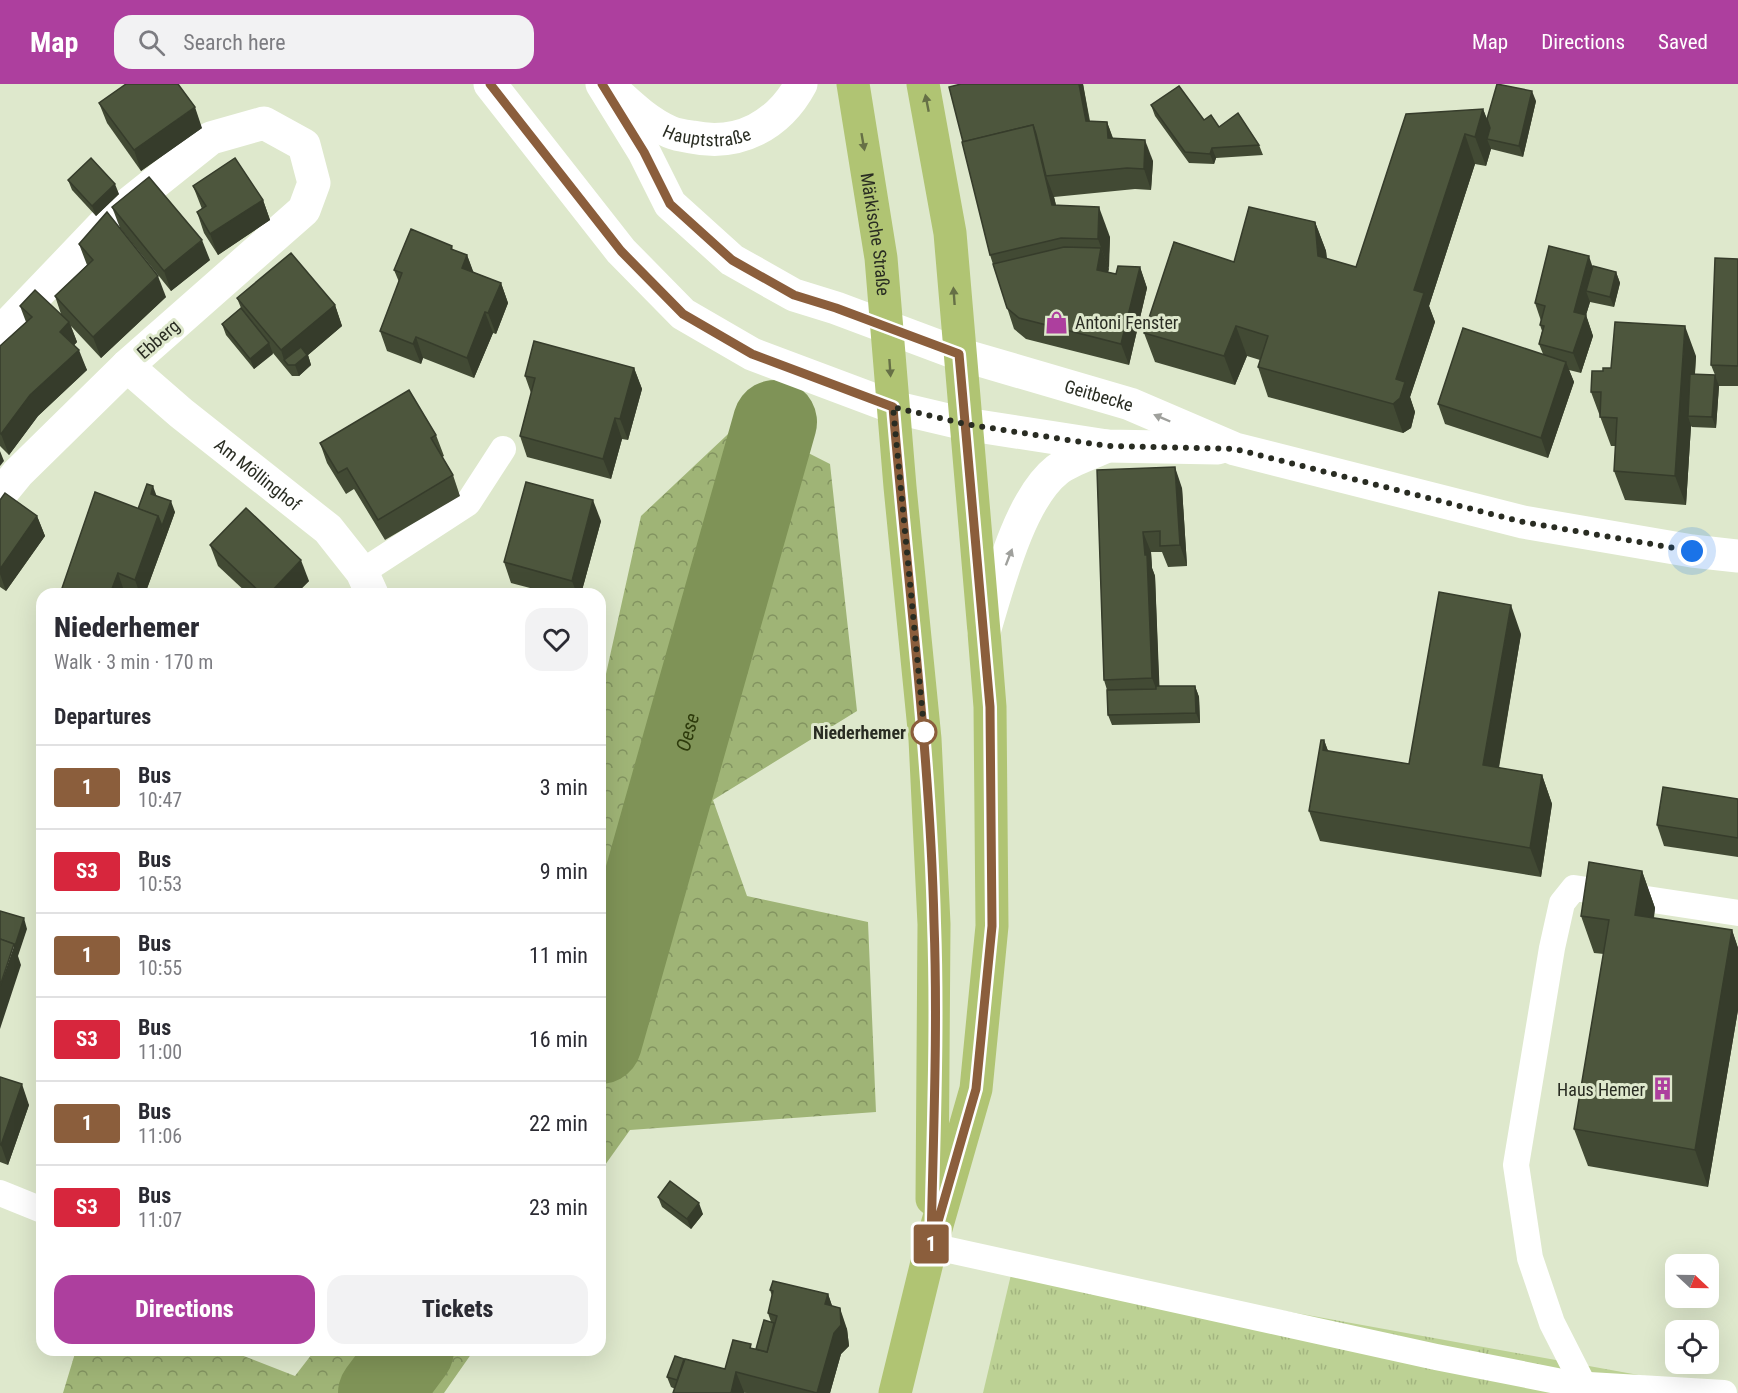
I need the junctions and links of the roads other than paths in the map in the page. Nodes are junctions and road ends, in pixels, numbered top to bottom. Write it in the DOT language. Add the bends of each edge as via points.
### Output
graph roads {
  1 [pos="490,84"];
  2 [pos="602,84"];
  3 [pos="607,84"];
  4 [pos="801,84"];
  5 [pos="853,84"];
  6 [pos="923,84"];
  7 [pos="888,329"];
  8 [pos="0,333"];
  9 [pos="959,354"];
  10 [pos="127,366"];
  11 [pos="893,407"];
  12 [pos="965,424"];
  13 [pos="1107,446"];
  14 [pos="503,449"];
  15 [pos="1235,449"];
  16 [pos="0,495"];
  17 [pos="1738,556"];
  18 [pos="367,583"];
  19 [pos="984,632"];
  20 [pos="1738,913"];
  21 [pos="0,1193"];
  22 [pos="36,1208"];
  23 [pos="931,1246"];
  24 [pos="1583,1384"];
  25 [pos="895,1393"];
  26 [pos="1724,1393"];
  1 -- 11 [label="street" via="621,251 683,314 752,354"];
  2 -- 7 [label="street, Hauptstraße" via="644,152 670,204 732,260 794,295"];
  3 -- 4 [label="street, Hauptstraße" via="645,118 671,133 727,139 751,134 773,119"];
  5 -- 7 [label="main road, Märkische Straße, one-way" via="878,231"];
  9 -- 6 [label="main road, one-way" via="950,233"];
  7 -- 9 [label="street, Hauptstraße"];
  7 -- 11 [label="main road, Märkische Straße, one-way"];
  8 -- 10 [label="street, Ebberg" via="108,221 212,138 264,123 304,145 314,183 304,210"];
  9 -- 12 [label="main road"];
  15 -- 9 [label="street, Geitbecke, one-way" via="1130,404"];
  10 -- 16 [label="street, Ebberg"];
  10 -- 18 [label="street, Am Möllinghof" via="328,529"];
  11 -- 12 [label="street"];
  11 -- 23 [label="main road, Märkische Straße" via="925,739 934,924"];
  12 -- 13 [label="street, Geitbecke"];
  12 -- 19 [label="main road"];
  13 -- 15 [label="street, Geitbecke"];
  19 -- 13 [label="street, one-way" via="1026,512 1041,488 1058,469"];
  14 -- 18 [label="lane" via="468,503"];
  15 -- 17 [label="street, Geitbecke" via="1523,522"];
  19 -- 23 [label="main road" via="990,707 992,926 976,1089"];
  20 -- 24 [label="lane" via="1574,888 1562,903 1516,1165 1530,1258 1552,1323"];
  21 -- 22 [label="lane"];
  23 -- 24 [label="lane" via="1425,1355"];
  23 -- 25 [label="main road"];
  24 -- 26 [label="lane"];
}
